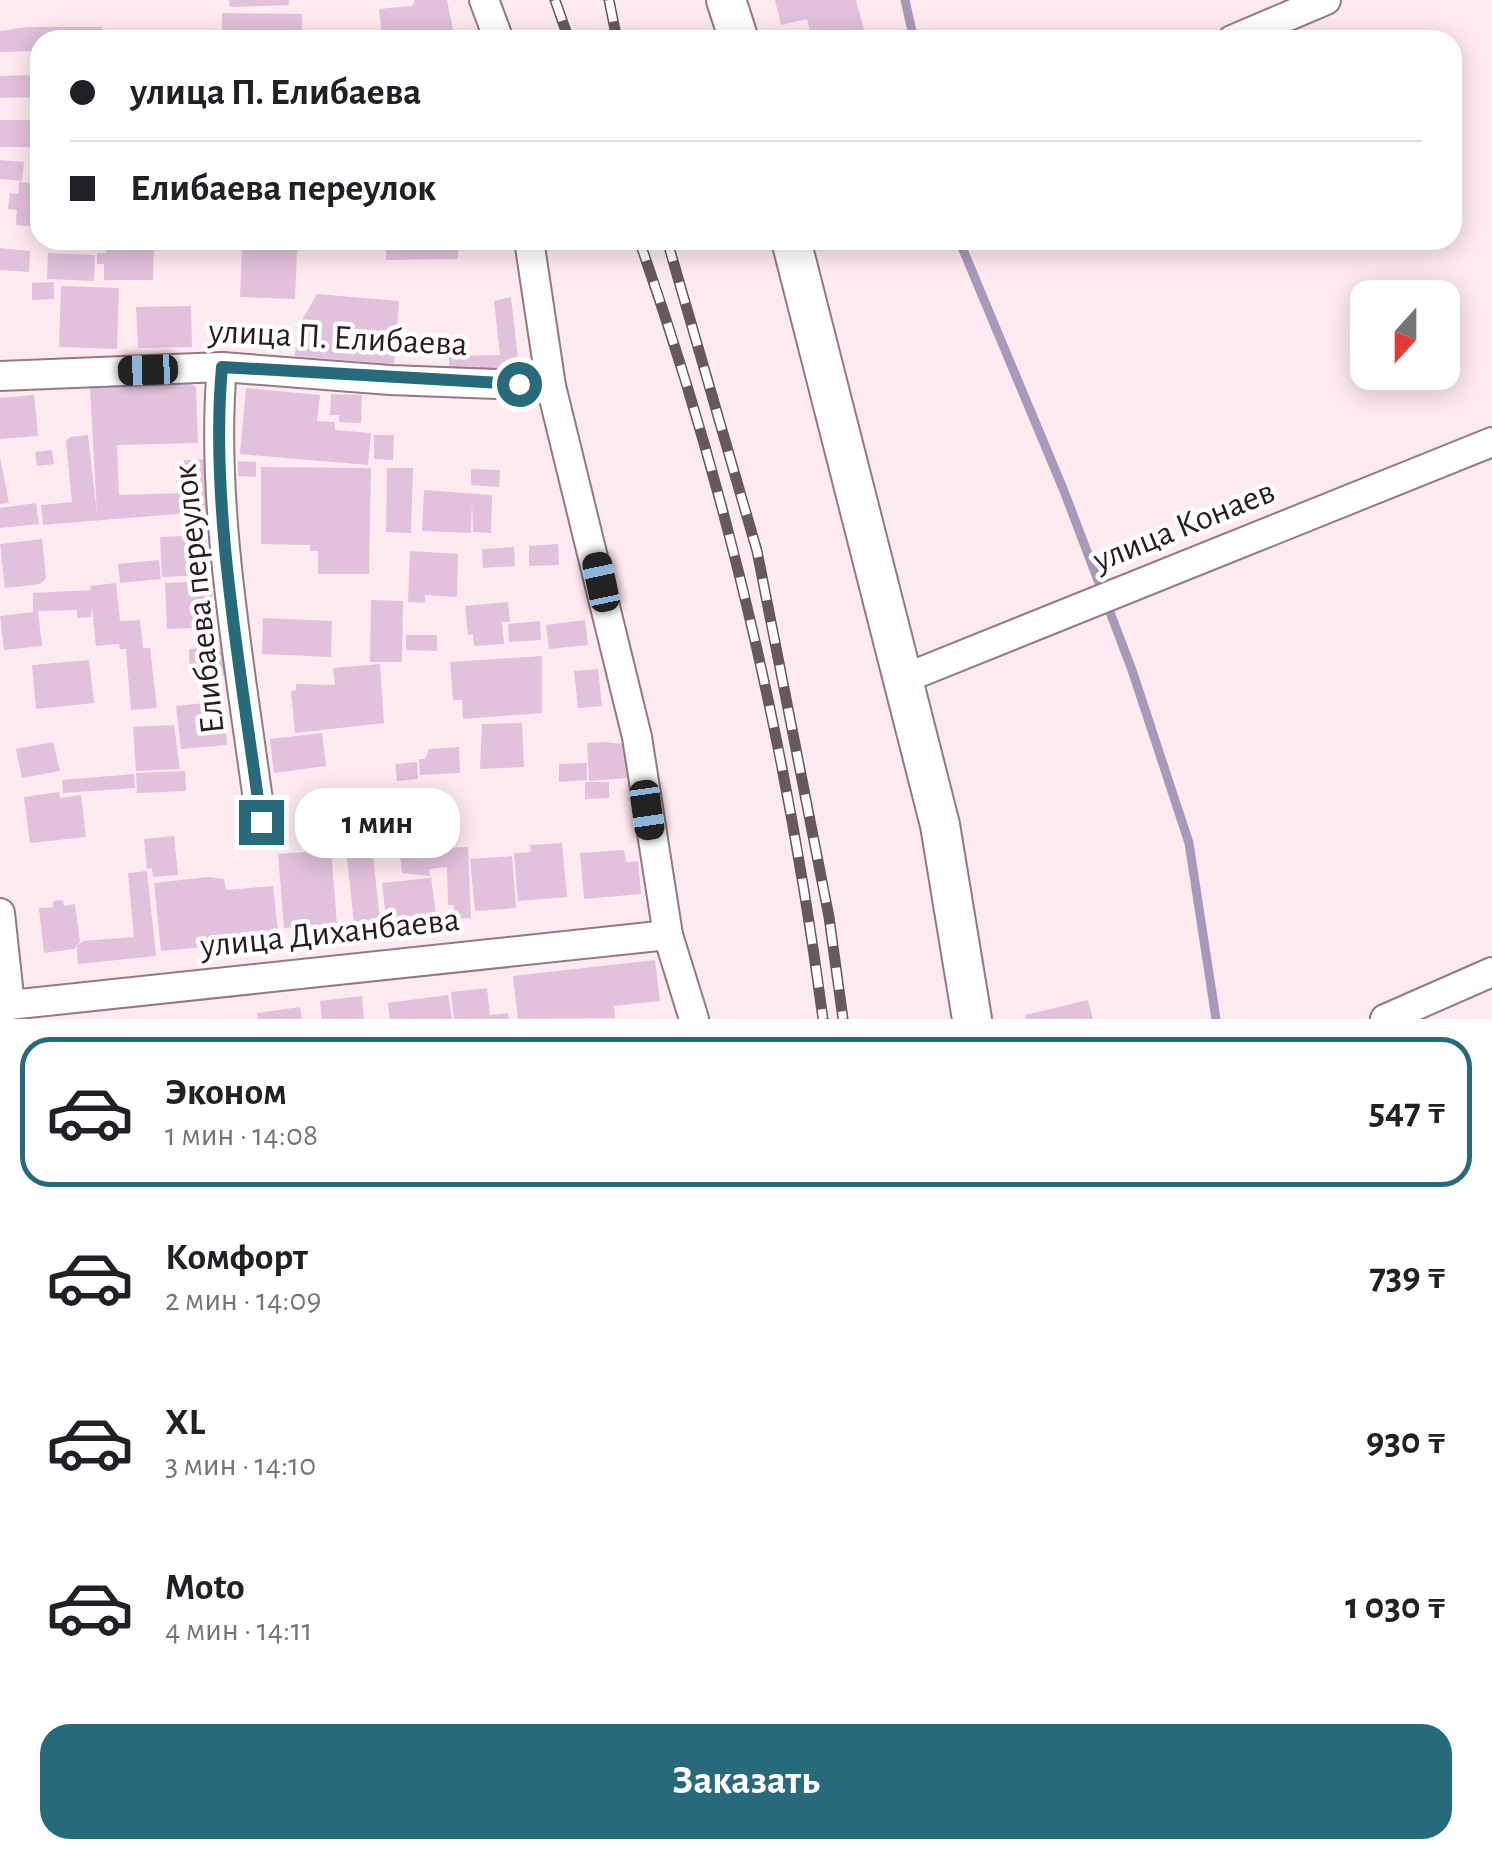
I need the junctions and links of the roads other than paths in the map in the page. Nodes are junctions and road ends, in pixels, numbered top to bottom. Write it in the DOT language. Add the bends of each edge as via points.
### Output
graph roads {
  1 [pos="484,0"];
  2 [pos="726,0"];
  3 [pos="1326,0"];
  4 [pos="495,30"];
  5 [pos="736,30"];
  6 [pos="1256,30"];
  7 [pos="531,250"];
  8 [pos="793,250"];
  9 [pos="222,367"];
  10 [pos="0,376"];
  11 [pos="552,386"];
  12 [pos="1492,442"];
  13 [pos="903,680"];
  14 [pos="261,822"];
  15 [pos="0,914"];
  16 [pos="668,935"];
  17 [pos="1492,972"];
  18 [pos="5,1006"];
  19 [pos="694,1019"];
  20 [pos="972,1019"];
  21 [pos="1385,1019"];
  1 -- 4 [label="street"];
  2 -- 5 [label="main road"];
  3 -- 6 [label="street"];
  7 -- 11 [label="street"];
  8 -- 13 [label="main road"];
  9 -- 10 [label="street, улица П. Елибаева"];
  9 -- 11 [label="street, улица П. Елибаева"];
  9 -- 14 [label="street, Елибаева переулок" via="218,406 228,557"];
  11 -- 16 [label="street" via="638,737"];
  12 -- 13 [label="street, улица Конаев"];
  13 -- 20 [label="main road" via="940,826"];
  15 -- 18 [label="street"];
  16 -- 18 [label="street, улица Диханбаева"];
  16 -- 19 [label="street"];
  17 -- 21 [label="street"];
}
